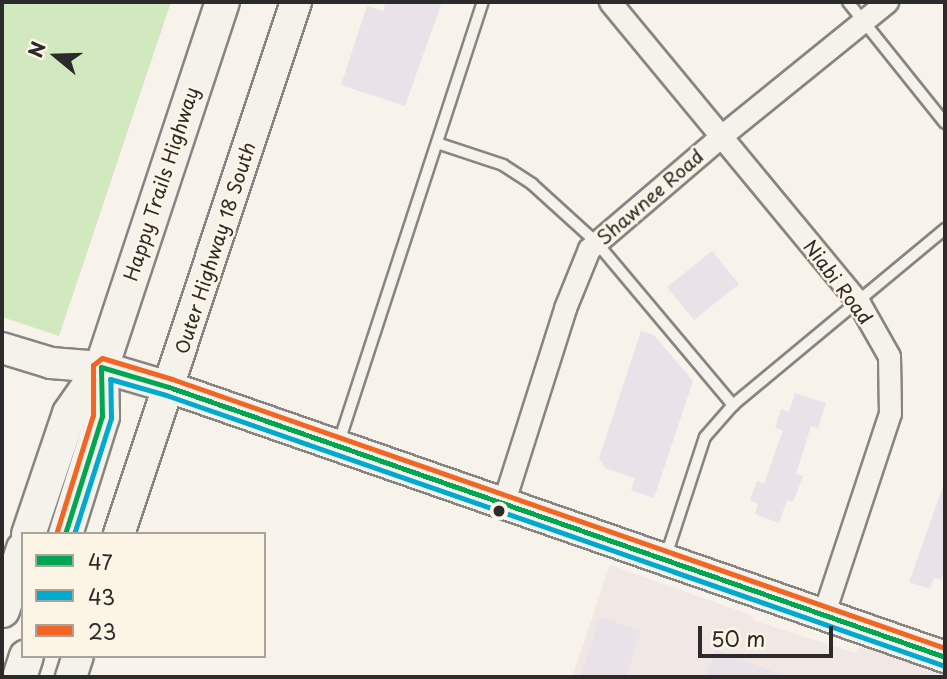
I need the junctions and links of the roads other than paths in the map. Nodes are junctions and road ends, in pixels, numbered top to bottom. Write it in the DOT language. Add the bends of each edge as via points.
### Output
graph roads {
  1 [pos="222,2"];
  2 [pos="296,2"];
  3 [pos="483,2"];
  4 [pos="610,2"];
  5 [pos="848,2"];
  6 [pos="887,2"];
  7 [pos="864,20"];
  8 [pos="945,123"];
  9 [pos="720,137"];
  10 [pos="437,143"];
  11 [pos="945,229"];
  12 [pos="597,243"];
  13 [pos="859,303"];
  14 [pos="2,348"];
  15 [pos="101,367"];
  16 [pos="169,387"];
  17 [pos="733,405"];
  18 [pos="337,446"];
  19 [pos="503,504"];
  20 [pos="29,532"];
  21 [pos="66,532"];
  22 [pos="120,532"];
  23 [pos="21,554"];
  24 [pos="665,559"];
  25 [pos="2,610"];
  26 [pos="823,615"];
  27 [pos="945,657"];
  28 [pos="25,658"];
  29 [pos="77,658"];
  30 [pos="19,677"];
  31 [pos="71,677"];
  1 -- 15 [label="main road, Happy Trails Highway"];
  2 -- 16 [label="main road, Outer Highway 18 South"];
  3 -- 10 [label="lane"];
  4 -- 9 [label="street, Niabi Road"];
  5 -- 7 [label="lane"];
  6 -- 7 [label="street, Shawnee Road"];
  7 -- 8 [label="lane"];
  7 -- 9 [label="street, Shawnee Road"];
  9 -- 12 [label="street, Shawnee Road"];
  9 -- 13 [label="street, Niabi Road"];
  10 -- 12 [label="lane" via="503,165"];
  10 -- 18 [label="lane"];
  11 -- 13 [label="lane"];
  12 -- 17 [label="lane"];
  12 -- 19 [label="street, Shawnee Road" via="589,249 565,308"];
  13 -- 17 [label="lane"];
  13 -- 26 [label="street, Niabi Road" via="890,356 890,413"];
  14 -- 15 [label="main road" via="51,363"];
  15 -- 16 [label="main road"];
  15 -- 20 [label="main road, Happy Trails Highway" via="69,413"];
  15 -- 21 [label="main road, Happy Trails Highway" via="102,416"];
  16 -- 18 [label="main road"];
  16 -- 22 [label="main road, Outer Highway 18 South"];
  17 -- 24 [label="lane" via="705,437"];
  18 -- 19 [label="main road"];
  19 -- 24 [label="main road"];
  23 -- 25 [label="main road"];
  24 -- 26 [label="main road"];
  26 -- 27 [label="main road"];
  28 -- 30 [label="main road"];
  29 -- 31 [label="main road"];
}
